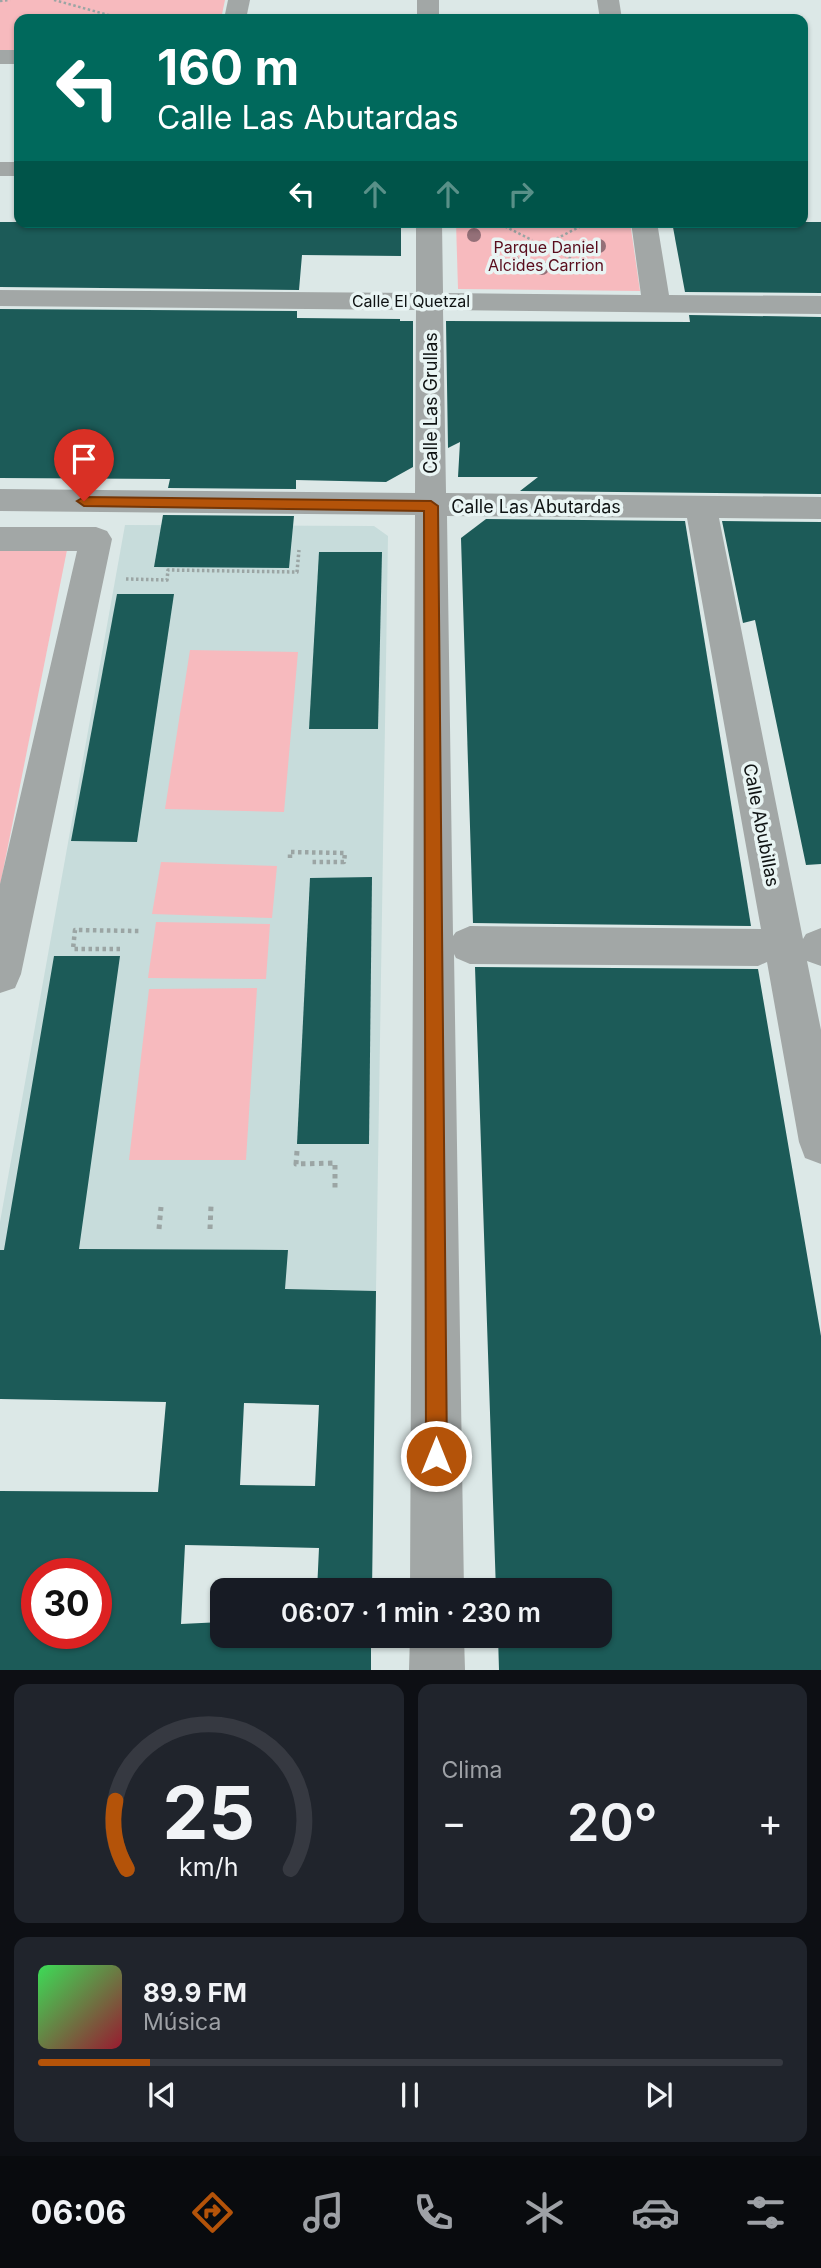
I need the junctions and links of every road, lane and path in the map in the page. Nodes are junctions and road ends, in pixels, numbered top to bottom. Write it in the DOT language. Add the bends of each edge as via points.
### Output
graph roads {
  1 [pos="10,0"];
  2 [pos="54,0"];
  3 [pos="2,1"];
  4 [pos="0,8"];
  5 [pos="105,14"];
  6 [pos="429,228"];
  7 [pos="508,228"];
  8 [pos="577,228"];
  9 [pos="645,228"];
  10 [pos="532,240"];
  11 [pos="552,241"];
  12 [pos="0,298"];
  13 [pos="430,301"];
  14 [pos="656,303"];
  15 [pos="821,305"];
  16 [pos="0,500"];
  17 [pos="431,506"];
  18 [pos="701,507"];
  19 [pos="821,508"];
  20 [pos="0,539"];
  21 [pos="299,550"];
  22 [pos="116,579"];
  23 [pos="290,859"];
  24 [pos="311,862"];
  25 [pos="139,931"];
  26 [pos="470,945"];
  27 [pos="758,947"];
  28 [pos="120,949"];
  29 [pos="0,974"];
  30 [pos="821,1142"];
  31 [pos="297,1151"];
  32 [pos="335,1191"];
  33 [pos="211,1206"];
  34 [pos="161,1207"];
  35 [pos="159,1229"];
  36 [pos="210,1229"];
  37 [pos="437,1578"];
  38 [pos="437,1648"];
  39 [pos="438,1670"];
  1 -- 3 [label="path"];
  2 -- 5 [label="path"];
  3 -- 4 [label="path"];
  6 -- 13 [label="street, Calle Las Grullas"];
  7 -- 10 [label="path"];
  8 -- 11 [label="path"];
  9 -- 14 [label="street"];
  12 -- 13 [label="street, Calle El Quetzal"];
  13 -- 14 [label="street, Calle El Quetzal"];
  13 -- 17 [label="street, Calle Las Grullas"];
  14 -- 15 [label="street, Calle El Quetzal"];
  16 -- 17 [label="street, Calle Las Abutardas"];
  17 -- 18 [label="street, Calle Las Abutardas"];
  17 -- 37 [label="street, Calle Las Grullas"];
  18 -- 19 [label="street, Calle Las Abutardas"];
  18 -- 30 [label="street, Calle Abubillas"];
  20 -- 29 [label="street" via="96,539"];
  21 -- 22 [label="path" via="297,572 169,570 167,580"];
  23 -- 24 [label="path" via="290,852 345,853 344,862"];
  25 -- 28 [label="path" via="75,930 73,949"];
  26 -- 27 [label="street"];
  31 -- 32 [label="path" via="296,1164 335,1163"];
  33 -- 36 [label="path"];
  34 -- 35 [label="path"];
  38 -- 39 [label="street"];
}
